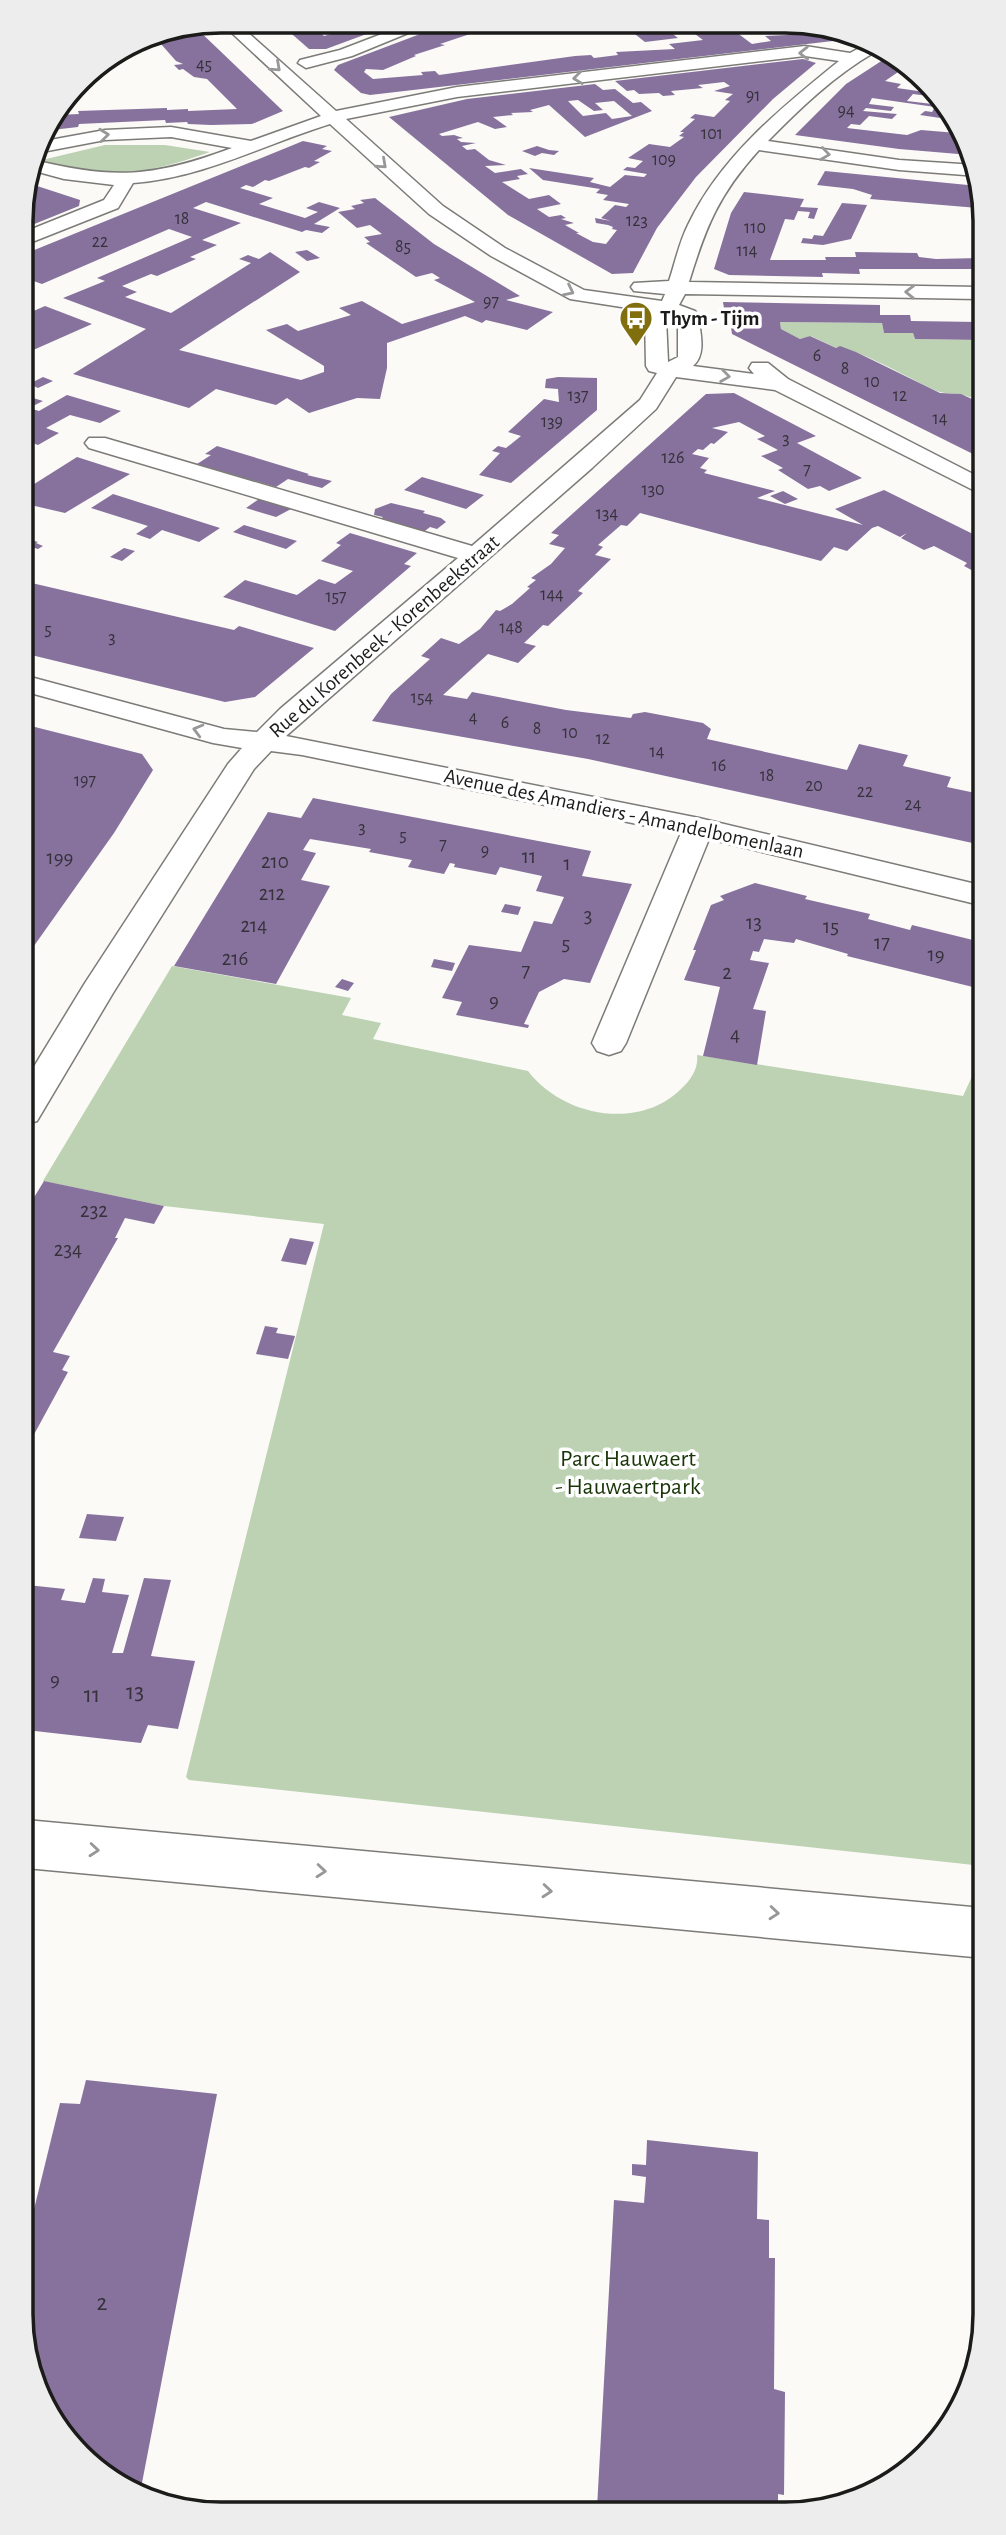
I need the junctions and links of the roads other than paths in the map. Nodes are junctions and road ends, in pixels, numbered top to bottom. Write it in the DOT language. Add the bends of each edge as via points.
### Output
graph roads {
  1 [pos="239,33"];
  2 [pos="399,33"];
  3 [pos="291,50"];
  4 [pos="864,51"];
  5 [pos="852,58"];
  6 [pos="306,63"];
  7 [pos="326,80"];
  8 [pos="353,104"];
  9 [pos="331,118"];
  10 [pos="374,124"];
  11 [pos="50,145"];
  12 [pos="758,145"];
  13 [pos="251,146"];
  14 [pos="42,167"];
  15 [pos="965,170"];
  16 [pos="127,179"];
  17 [pos="34,235"];
  18 [pos="594,279"];
  19 [pos="973,293"];
  20 [pos="672,297"];
  21 [pos="691,350"];
  22 [pos="663,364"];
  23 [pos="780,384"];
  24 [pos="97,443"];
  25 [pos="973,483"];
  26 [pos="475,555"];
  27 [pos="34,686"];
  28 [pos="265,741"];
  29 [pos="699,827"];
  30 [pos="973,893"];
  31 [pos="610,1043"];
  32 [pos="34,1096"];
  33 [pos="33,1845"];
  34 [pos="972,1932"];
  1 -- 9 [label="street, one-way"];
  2 -- 6 [label="street"];
  3 -- 6 [label="street"];
  4 -- 5 [label="street"];
  5 -- 8 [label="street, one-way" via="805,51"];
  5 -- 12 [label="street"];
  6 -- 7 [label="street"];
  8 -- 9 [label="street"];
  8 -- 10 [label="street"];
  9 -- 13 [label="street"];
  9 -- 20 [label="street, one-way" via="436,210 537,275 596,301"];
  11 -- 13 [label="street, one-way" via="105,135 171,132"];
  12 -- 15 [label="street, one-way"];
  12 -- 20 [label="street" via="719,185 705,207"];
  13 -- 16 [label="street" via="186,171"];
  14 -- 16 [label="street" via="90,178"];
  16 -- 17 [label="street" via="111,204"];
  18 -- 20 [label="street"];
  19 -- 20 [label="street, one-way"];
  20 -- 21 [label="street" via="688,316"];
  20 -- 22 [label="street" via="655,315"];
  21 -- 22 [label="street"];
  21 -- 23 [label="street" via="726,354 768,372"];
  22 -- 23 [label="street, one-way"];
  22 -- 26 [label="street, Rue du Korenbeek - Korenbeekstraat" via="648,404"];
  23 -- 25 [label="street"];
  24 -- 26 [label="street"];
  26 -- 28 [label="street, Rue du Korenbeek - Korenbeekstraat"];
  28 -- 27 [label="street, Avenue des Amandiers - Amandelbomenlaan, one-way" via="223,737"];
  28 -- 29 [label="street, Avenue des Amandiers - Amandelbomenlaan"];
  28 -- 32 [label="street, Rue du Korenbeek - Korenbeekstraat" via="243,764"];
  29 -- 30 [label="street, Avenue des Amandiers - Amandelbomenlaan"];
  29 -- 31 [label="street"];
  33 -- 34 [label="street, one-way"];
}
